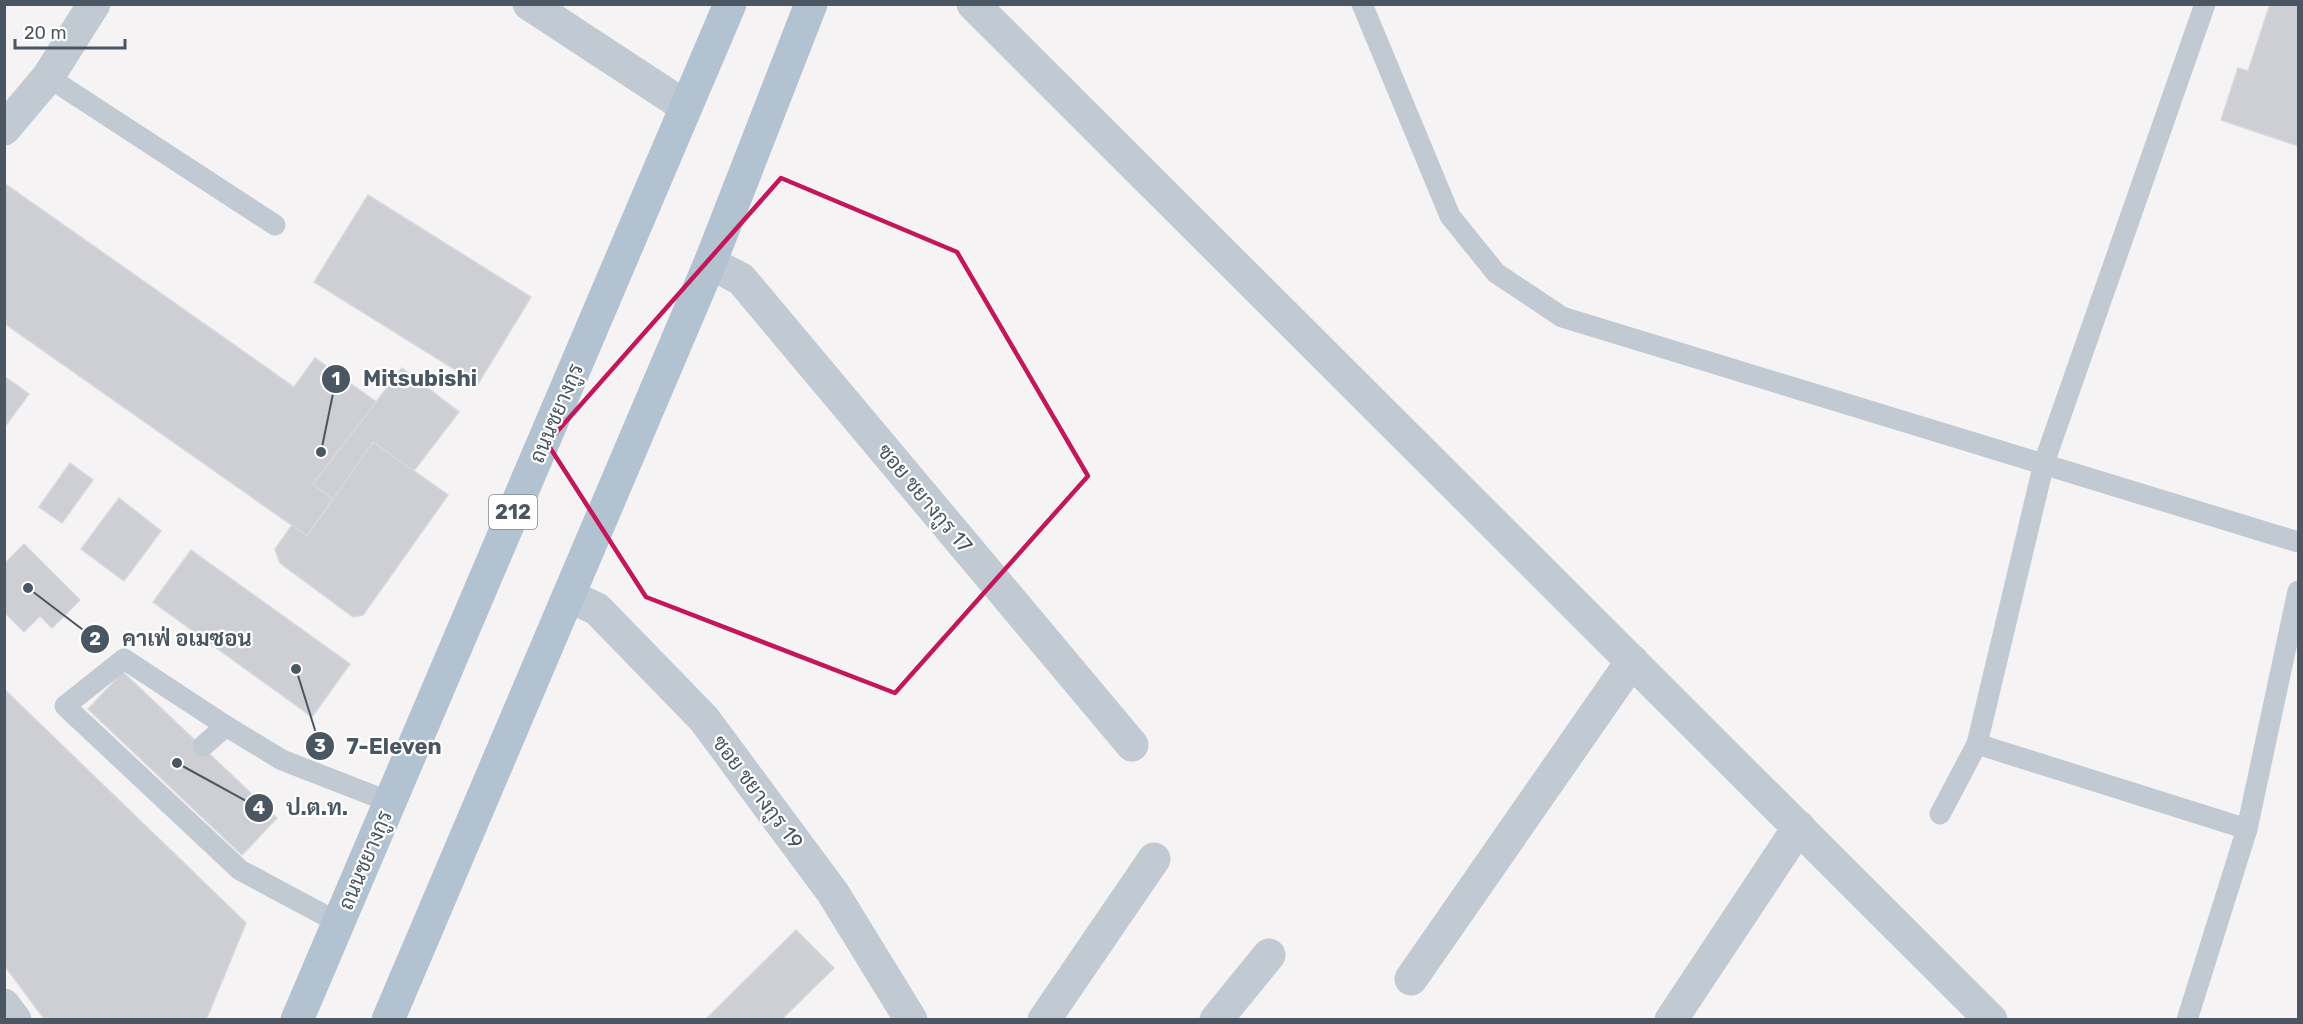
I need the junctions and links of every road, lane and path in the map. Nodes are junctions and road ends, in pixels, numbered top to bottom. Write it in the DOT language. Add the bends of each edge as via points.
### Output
graph roads {
  1 [pos="94,4"];
  2 [pos="529,4"];
  3 [pos="730,4"];
  4 [pos="811,4"];
  5 [pos="973,4"];
  6 [pos="1362,4"];
  7 [pos="2205,4"];
  8 [pos="48,76"];
  9 [pos="686,107"];
  10 [pos="4,129"];
  11 [pos="275,225"];
  12 [pos="710,263"];
  13 [pos="2044,463"];
  14 [pos="2298,542"];
  15 [pos="2298,591"];
  16 [pos="569,596"];
  17 [pos="1632,661"];
  18 [pos="226,726"];
  19 [pos="1977,744"];
  20 [pos="1132,745"];
  21 [pos="204,746"];
  22 [pos="390,802"];
  23 [pos="1940,813"];
  24 [pos="1799,827"];
  25 [pos="2247,828"];
  26 [pos="1154,860"];
  27 [pos="339,923"];
  28 [pos="1269,955"];
  29 [pos="1411,979"];
  30 [pos="4,1005"];
  31 [pos="15,1020"];
  32 [pos="297,1020"];
  33 [pos="388,1020"];
  34 [pos="911,1020"];
  35 [pos="1044,1020"];
  36 [pos="1216,1020"];
  37 [pos="1671,1020"];
  38 [pos="1991,1020"];
  39 [pos="2187,1020"];
  1 -- 8 [label="street"];
  2 -- 9 [label="street"];
  3 -- 9 [label="main road, ถนนชยางกูร / 212"];
  4 -- 12 [label="main road"];
  5 -- 17 [label="street"];
  6 -- 13 [label="lane" via="1450,216 1496,273 1562,317"];
  7 -- 13 [label="lane"];
  8 -- 10 [label="street"];
  8 -- 11 [label="lane"];
  9 -- 22 [label="main road, ถนนชยางกูร / 212"];
  12 -- 16 [label="main road"];
  12 -- 20 [label="street, ซอย ชยางกูร 17" via="741,279"];
  13 -- 14 [label="lane"];
  13 -- 19 [label="lane"];
  15 -- 25 [label="lane"];
  16 -- 33 [label="main road"];
  16 -- 34 [label="street, ซอย ชยางกูร 19" via="597,609 704,719 833,893"];
  17 -- 24 [label="street"];
  17 -- 29 [label="street"];
  18 -- 21 [label="lane"];
  18 -- 22 [label="lane" via="282,760"];
  18 -- 27 [label="lane" via="124,659 65,706 160,788 240,870"];
  19 -- 23 [label="lane"];
  19 -- 25 [label="lane"];
  22 -- 27 [label="main road, ถนนชยางกูร / 212"];
  24 -- 37 [label="street"];
  24 -- 38 [label="street"];
  25 -- 39 [label="lane"];
  26 -- 35 [label="street"];
  27 -- 32 [label="main road, ถนนชยางกูร / 212"];
  28 -- 36 [label="street"];
  30 -- 31 [label="street"];
}
